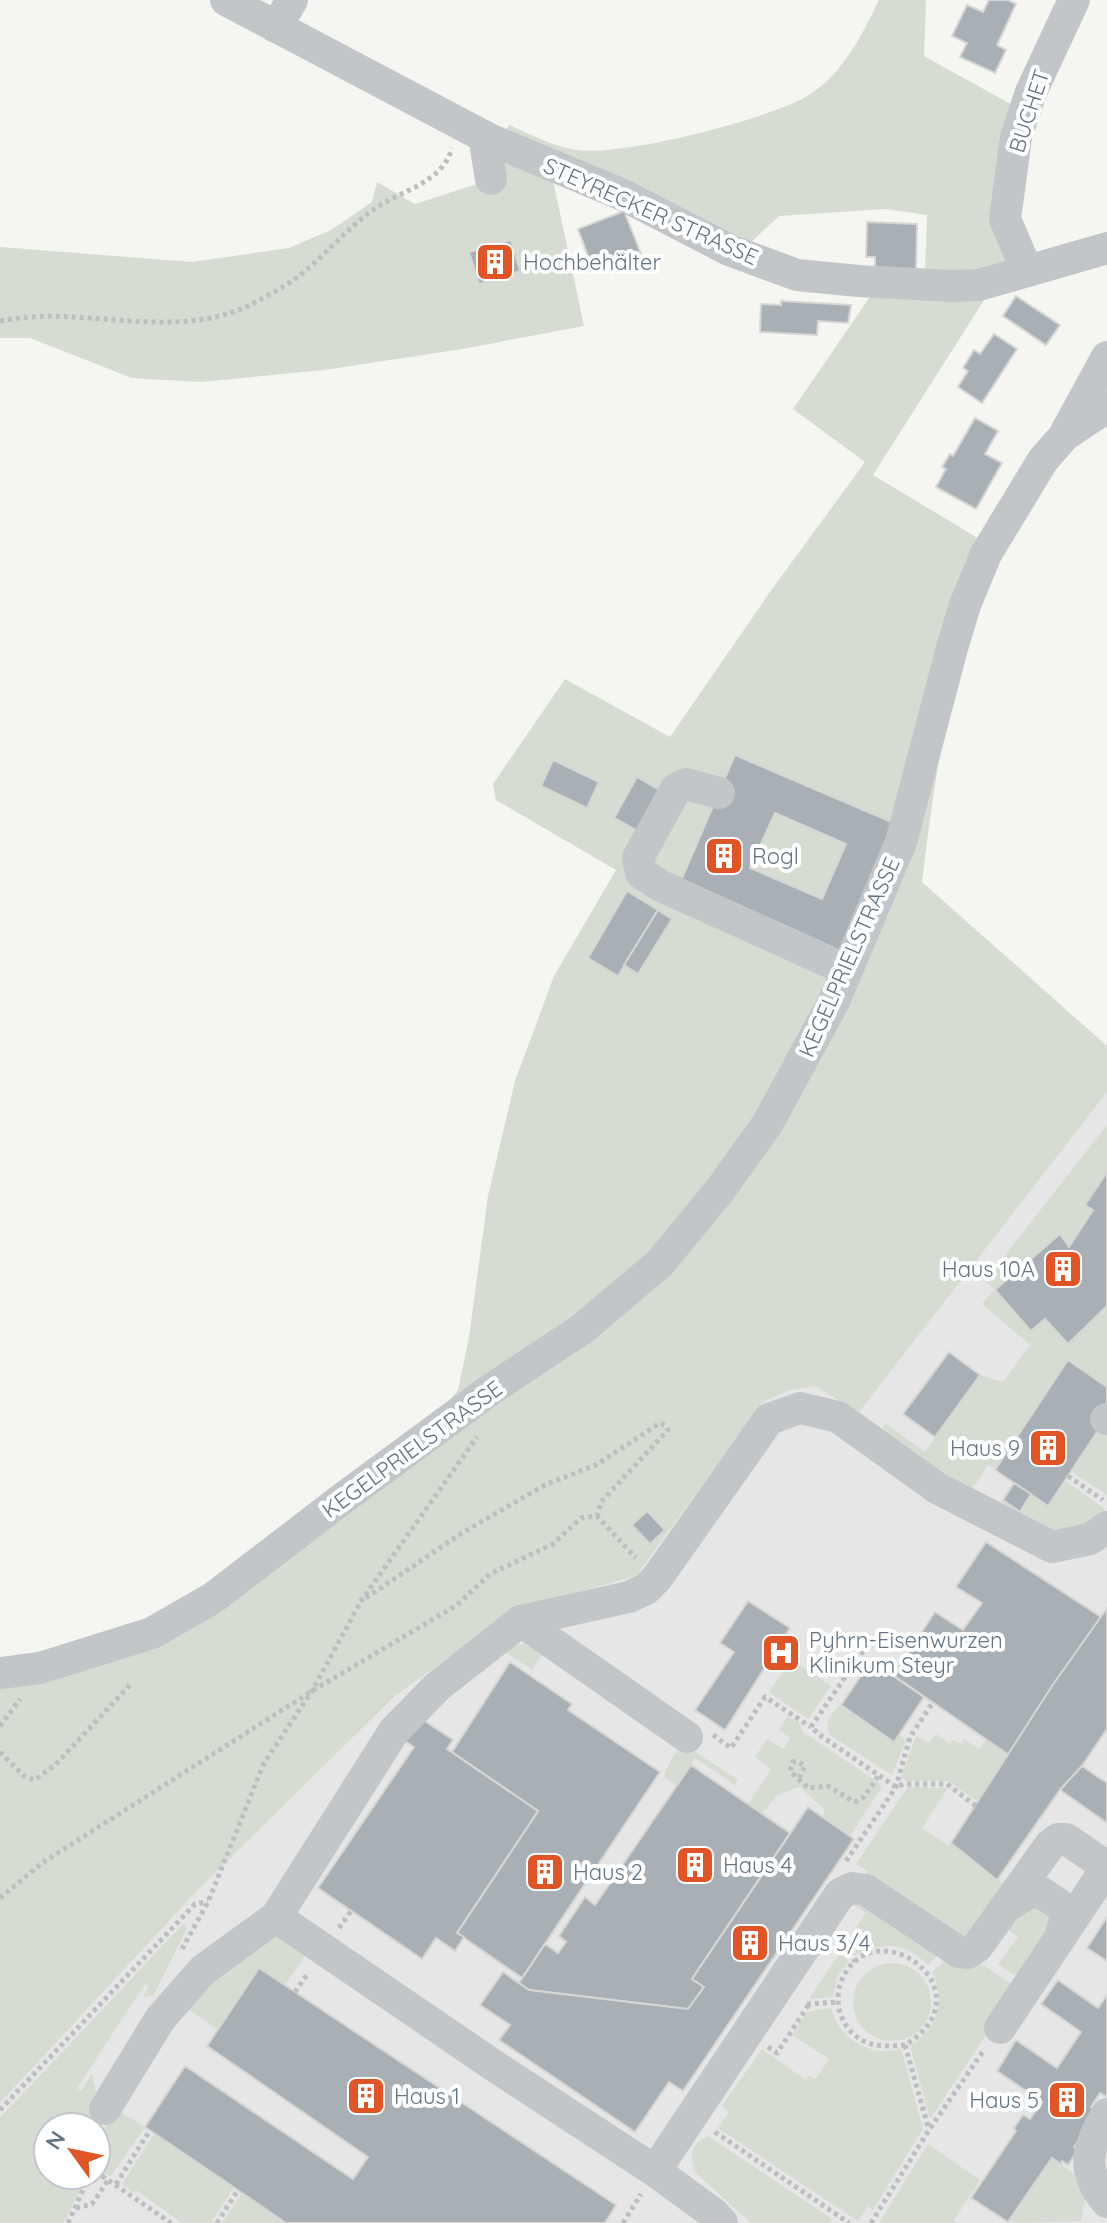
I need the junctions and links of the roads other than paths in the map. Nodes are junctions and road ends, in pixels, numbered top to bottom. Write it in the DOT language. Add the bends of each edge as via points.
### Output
graph roads {
  1 [pos="226,0"];
  2 [pos="1074,0"];
  3 [pos="284,13"];
  4 [pos="484,136"];
  5 [pos="491,179"];
  6 [pos="1107,248"];
  7 [pos="1027,271"];
  8 [pos="1107,357"];
  9 [pos="1107,407"];
  10 [pos="1065,435"];
  11 [pos="719,793"];
  12 [pos="847,970"];
  13 [pos="1107,1527"];
  14 [pos="521,1621"];
  15 [pos="0,1673"];
  16 [pos="697,1734"];
  17 [pos="1007,1906"];
  18 [pos="276,1917"];
  19 [pos="1060,1938"];
  20 [pos="1000,2028"];
  21 [pos="105,2109"];
  22 [pos="1107,2114"];
  23 [pos="655,2171"];
  24 [pos="1107,2202"];
  25 [pos="1107,2210"];
  26 [pos="718,2218"];
  27 [pos="1097,2223"];
  1 -- 3 [label="street, STEYRECKER STRASSE"];
  2 -- 7 [label="street, BUCHET" via="1016,137 1005,219"];
  3 -- 4 [label="street, STEYRECKER STRASSE"];
  4 -- 5 [label="street"];
  4 -- 7 [label="street, STEYRECKER STRASSE" via="623,195 729,250 797,275 952,286 979,285"];
  6 -- 7 [label="street, STEYRECKER STRASSE"];
  8 -- 10 [label="street"];
  9 -- 10 [label="street, KEGELPRIELSTRASSE"];
  10 -- 12 [label="street, KEGELPRIELSTRASSE" via="1020,494 977,574 901,842"];
  11 -- 12 [label="street" via="686,784 676,789 638,858 641,873"];
  12 -- 15 [label="street, KEGELPRIELSTRASSE" via="768,1123 720,1190 660,1263 582,1329 478,1399 213,1598 152,1633 40,1668"];
  13 -- 14 [label="street" via="1090,1539 1052,1547 937,1488 838,1417 800,1408 769,1419 646,1589"];
  14 -- 16 [label="street"];
  14 -- 18 [label="street" via="438,1686 394,1731"];
  17 -- 19 [label="street" via="1030,1892 1042,1893 1066,1916"];
  17 -- 19 [label="street" via="1050,1845 1066,1839 1101,1867 1100,1878"];
  17 -- 23 [label="street" via="968,1953 866,1890 852,1888 840,1894"];
  18 -- 21 [label="street" via="203,1970 160,2019"];
  18 -- 23 [label="street"];
  19 -- 20 [label="street"];
  22 -- 24 [label="street" via="1088,2163 1094,2185"];
  23 -- 26 [label="street"];
  25 -- 27 [label="street"];
}
